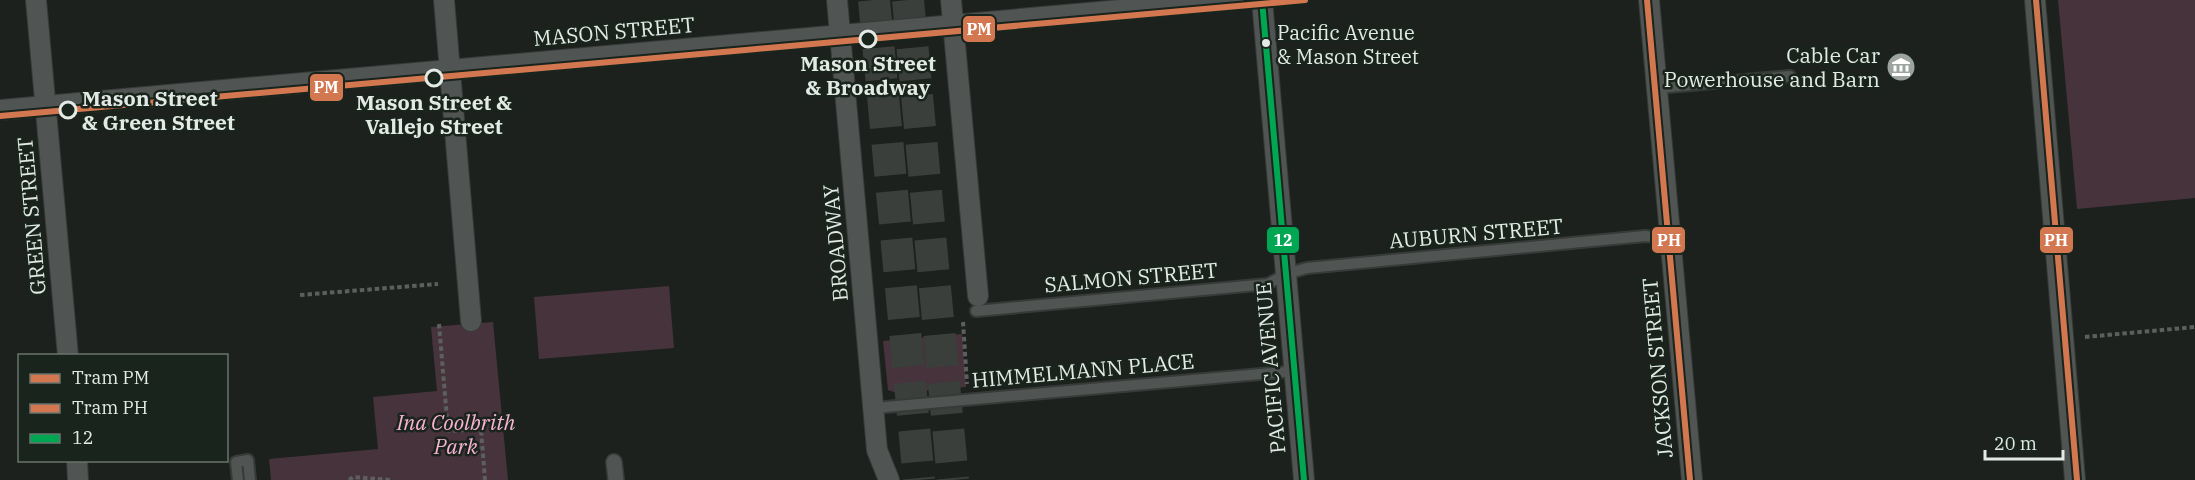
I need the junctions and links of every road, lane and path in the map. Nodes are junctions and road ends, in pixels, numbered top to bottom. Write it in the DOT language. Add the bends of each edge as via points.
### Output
graph roads {
  1 [pos="36,0"];
  2 [pos="444,0"];
  3 [pos="837,0"];
  4 [pos="951,0"];
  5 [pos="1233,0"];
  6 [pos="1262,0"];
  7 [pos="1649,0"];
  8 [pos="2035,0"];
  9 [pos="954,25"];
  10 [pos="840,35"];
  11 [pos="450,70"];
  12 [pos="1790,76"];
  13 [pos="1657,88"];
  14 [pos="45,106"];
  15 [pos="0,110"];
  16 [pos="1670,238"];
  17 [pos="1286,274"];
  18 [pos="438,284"];
  19 [pos="300,295"];
  20 [pos="977,303"];
  21 [pos="471,321"];
  22 [pos="439,324"];
  23 [pos="2195,327"];
  24 [pos="2085,337"];
  25 [pos="965,351"];
  26 [pos="68,354"];
  27 [pos="1295,371"];
  28 [pos="968,390"];
  29 [pos="874,408"];
  30 [pos="77,462"];
  31 [pos="614,462"];
  32 [pos="78,480"];
  33 [pos="238,480"];
  34 [pos="250,480"];
  35 [pos="349,480"];
  36 [pos="391,480"];
  37 [pos="485,480"];
  38 [pos="616,480"];
  39 [pos="889,480"];
  40 [pos="1304,480"];
  41 [pos="1692,480"];
  42 [pos="2075,480"];
  1 -- 14 [label="street, GREEN STREET"];
  2 -- 11 [label="street"];
  3 -- 10 [label="street, BROADWAY"];
  4 -- 9 [label="street"];
  5 -- 9 [label="street, MASON STREET"];
  6 -- 17 [label="street, PACIFIC AVENUE"];
  7 -- 13 [label="street, JACKSON STREET"];
  8 -- 42 [label="street"];
  9 -- 10 [label="street, MASON STREET"];
  9 -- 20 [label="street"];
  10 -- 11 [label="street, MASON STREET"];
  10 -- 29 [label="street, BROADWAY"];
  11 -- 14 [label="street, MASON STREET"];
  11 -- 21 [label="street"];
  12 -- 13 [label="lane"];
  13 -- 16 [label="street, JACKSON STREET"];
  14 -- 15 [label="street, MASON STREET"];
  14 -- 26 [label="street, GREEN STREET"];
  16 -- 17 [label="lane, AUBURN STREET" via="1633,237 1308,268"];
  16 -- 41 [label="street, JACKSON STREET"];
  17 -- 20 [label="lane, SALMON STREET" via="1264,285"];
  17 -- 27 [label="street, PACIFIC AVENUE"];
  18 -- 19 [label="path"];
  22 -- 37 [label="path" via="447,431 481,429"];
  23 -- 24 [label="path"];
  25 -- 28 [label="path"];
  27 -- 29 [label="lane, HIMMELMANN PLACE"];
  27 -- 40 [label="street, PACIFIC AVENUE"];
  29 -- 39 [label="street, BROADWAY" via="877,450"];
  30 -- 32 [label="street"];
  31 -- 38 [label="street"];
  33 -- 34 [label="lane" via="236,462 248,460"];
  35 -- 36 [label="path"];
}
